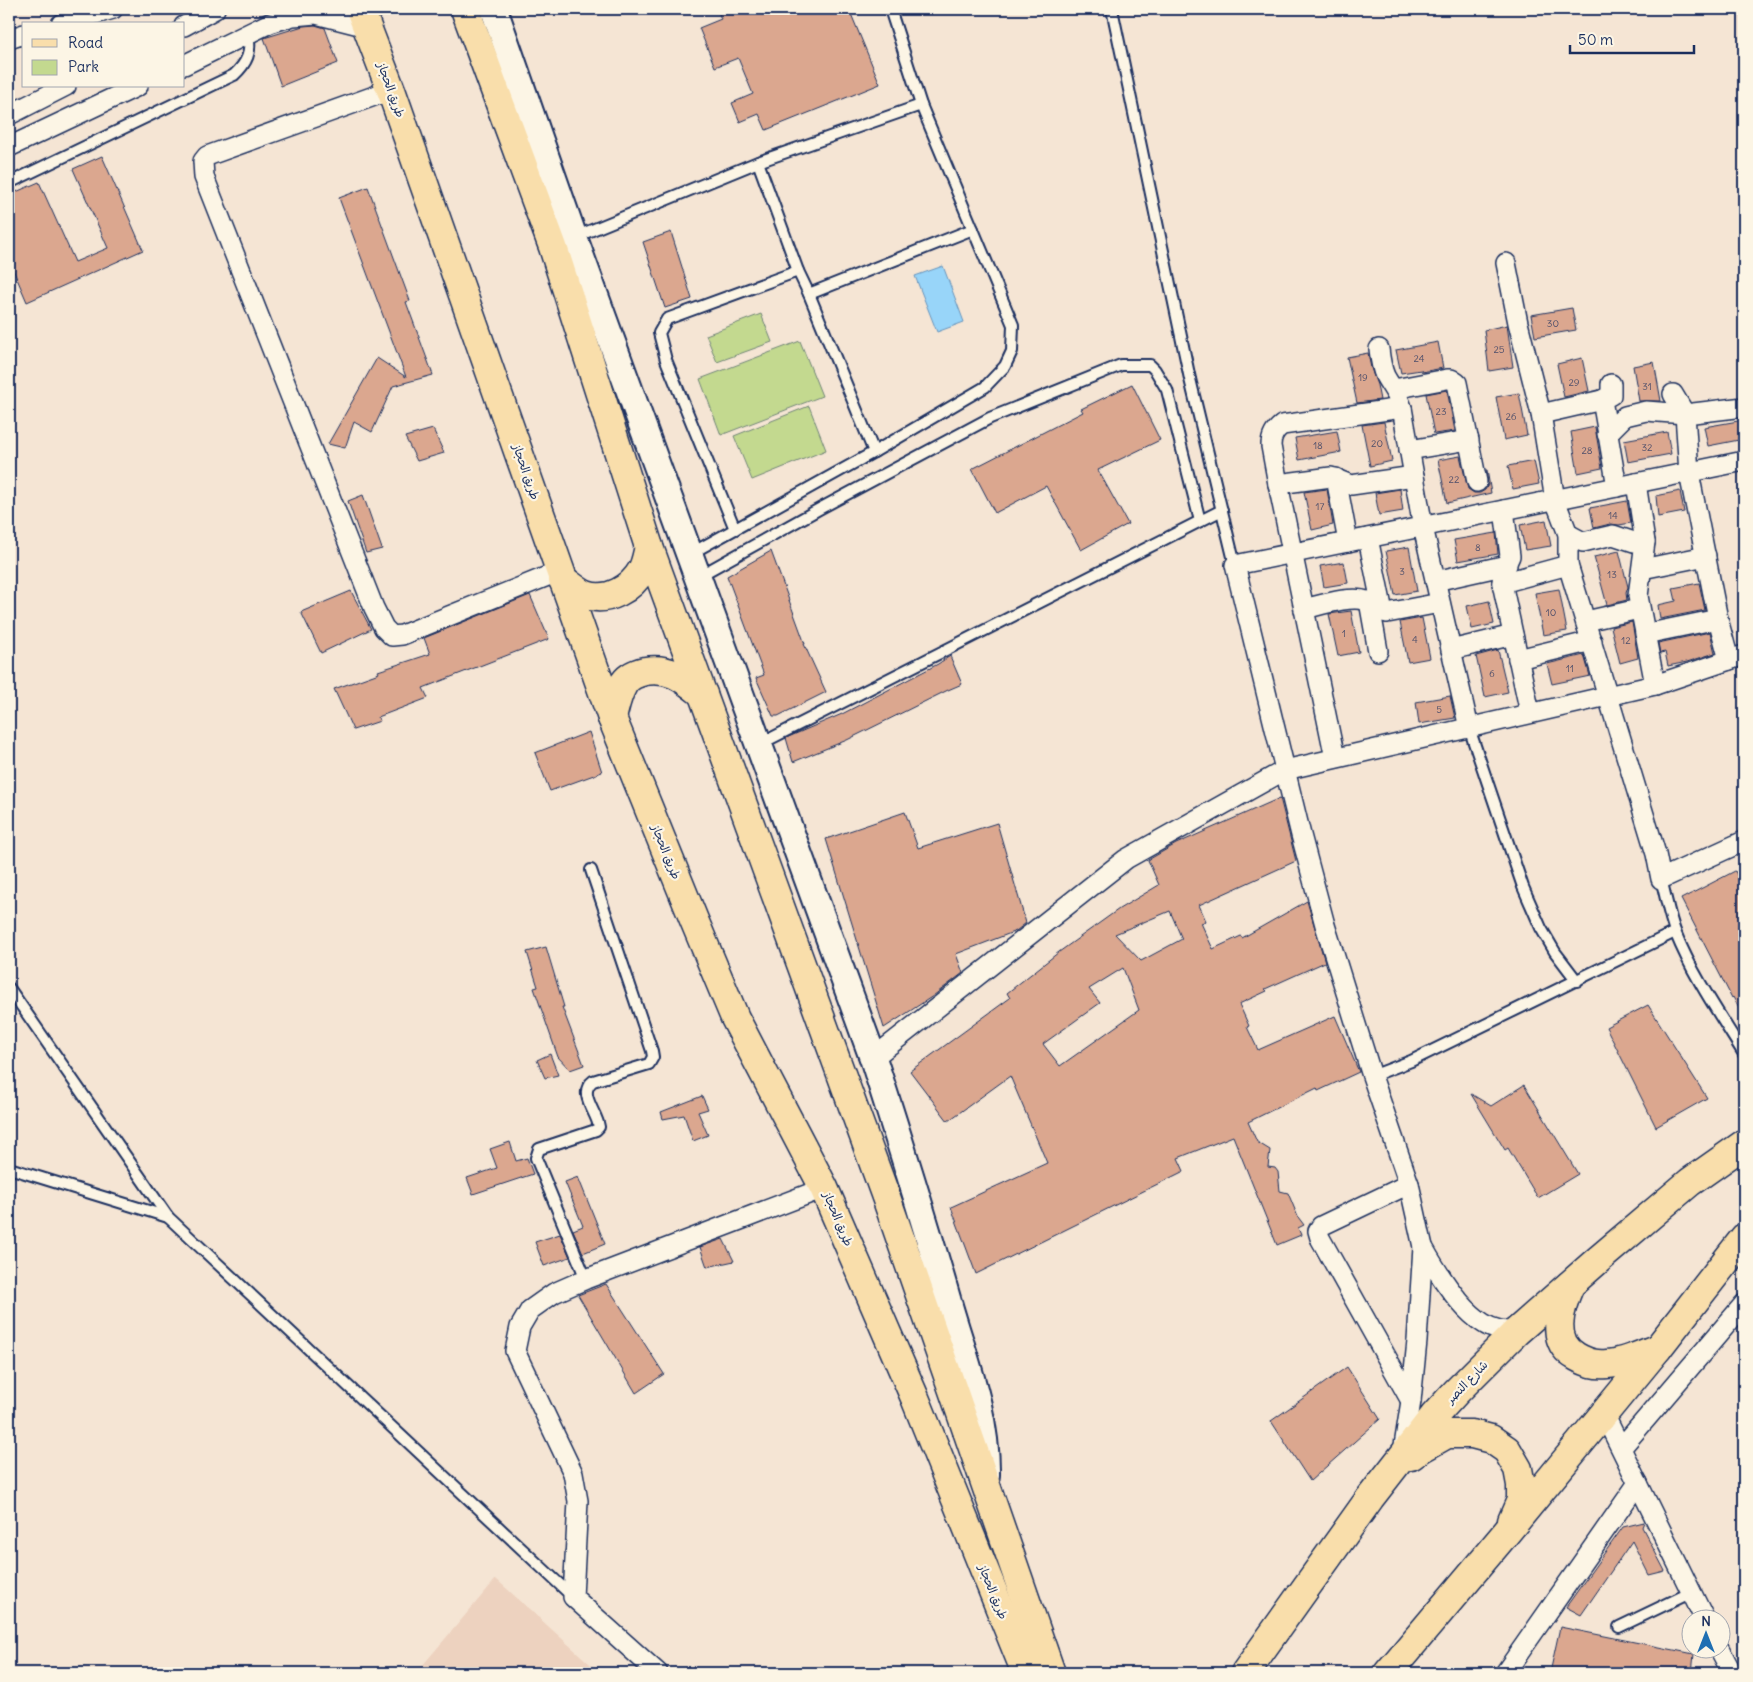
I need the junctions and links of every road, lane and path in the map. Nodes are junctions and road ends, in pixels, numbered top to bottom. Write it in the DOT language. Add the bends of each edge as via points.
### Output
graph roads {
  1 [pos="113,9"];
  2 [pos="215,9"];
  3 [pos="465,9"];
  4 [pos="494,9"];
  5 [pos="890,9"];
  6 [pos="1112,9"];
  7 [pos="364,18"];
  8 [pos="68,22"];
  9 [pos="185,25"];
  10 [pos="248,34"];
  11 [pos="22,35"];
  12 [pos="9,39"];
  13 [pos="185,64"];
  14 [pos="62,88"];
  15 [pos="134,88"];
  16 [pos="391,90"];
  17 [pos="921,105"];
  18 [pos="9,114"];
  19 [pos="9,147"];
  20 [pos="758,162"];
  21 [pos="9,183"];
  22 [pos="973,229"];
  23 [pos="564,242"];
  24 [pos="1506,263"];
  25 [pos="798,272"];
  26 [pos="809,294"];
  27 [pos="1379,349"];
  28 [pos="1394,389"];
  29 [pos="1673,394"];
  30 [pos="1744,407"];
  31 [pos="1402,408"];
  32 [pos="1541,414"];
  33 [pos="1685,414"];
  34 [pos="1607,434"];
  35 [pos="1469,440"];
  36 [pos="1410,450"];
  37 [pos="874,452"];
  38 [pos="1744,461"];
  39 [pos="1689,473"];
  40 [pos="1414,476"];
  41 [pos="1336,478"];
  42 [pos="1478,482"];
  43 [pos="1636,483"];
  44 [pos="1278,484"];
  45 [pos="1617,487"];
  46 [pos="1555,500"];
  47 [pos="1222,510"];
  48 [pos="1504,510"];
  49 [pos="1200,521"];
  50 [pos="1422,527"];
  51 [pos="735,529"];
  52 [pos="1568,534"];
  53 [pos="1368,538"];
  54 [pos="1348,542"];
  55 [pos="1645,542"];
  56 [pos="649,547"];
  57 [pos="1292,553"];
  58 [pos="1706,556"];
  59 [pos="1235,565"];
  60 [pos="1568,565"];
  61 [pos="694,566"];
  62 [pos="1642,569"];
  63 [pos="1504,574"];
  64 [pos="562,575"];
  65 [pos="1435,582"];
  66 [pos="1440,603"];
  67 [pos="1376,607"];
  68 [pos="1304,609"];
  69 [pos="1639,609"];
  70 [pos="1718,619"];
  71 [pos="1586,621"];
  72 [pos="1644,634"];
  73 [pos="1513,636"];
  74 [pos="1592,641"];
  75 [pos="1451,650"];
  76 [pos="1378,651"];
  77 [pos="1736,658"];
  78 [pos="1518,659"];
  79 [pos="1655,685"];
  80 [pos="703,694"];
  81 [pos="1609,696"];
  82 [pos="1530,714"];
  83 [pos="612,718"];
  84 [pos="1469,728"];
  85 [pos="759,745"];
  86 [pos="1335,758"];
  87 [pos="1285,770"];
  88 [pos="1744,841"];
  89 [pos="591,870"];
  90 [pos="1660,878"];
  91 [pos="1675,932"];
  92 [pos="1577,981"];
  93 [pos="9,988"];
  94 [pos="1744,1054"];
  95 [pos="873,1058"];
  96 [pos="1372,1076"];
  97 [pos="1744,1144"];
  98 [pos="9,1168"];
  99 [pos="1408,1184"];
  100 [pos="824,1188"];
  101 [pos="168,1217"];
  102 [pos="1744,1238"];
  103 [pos="1423,1247"];
  104 [pos="586,1279"];
  105 [pos="1571,1284"];
  106 [pos="1744,1304"];
  107 [pos="1516,1332"];
  108 [pos="1658,1348"];
  109 [pos="1411,1401"];
  110 [pos="1604,1414"];
  111 [pos="1622,1447"];
  112 [pos="1397,1464"];
  113 [pos="1638,1482"];
  114 [pos="986,1486"];
  115 [pos="1506,1533"];
  116 [pos="1692,1592"];
  117 [pos="573,1597"];
  118 [pos="1700,1610"];
  119 [pos="1619,1627"];
  120 [pos="1725,1660"];
  121 [pos="658,1673"];
  122 [pos="1026,1673"];
  123 [pos="1051,1673"];
  124 [pos="1245,1673"];
  125 [pos="1388,1673"];
  126 [pos="1505,1673"];
  127 [pos="1732,1673"];
  1 -- 8 [label="street"];
  2 -- 9 [label="street"];
  3 -- 23 [label="main road"];
  4 -- 23 [label="main road"];
  5 -- 17 [label="lane"];
  6 -- 47 [label="lane" via="1190,380"];
  7 -- 10 [label="street" via="316,14 293,16"];
  7 -- 16 [label="main road, طريق الحجاز"];
  10 -- 13 [label="street"];
  10 -- 21 [label="lane" via="248,57 234,75"];
  11 -- 12 [label="street"];
  14 -- 18 [label="street"];
  15 -- 19 [label="street"];
  16 -- 64 [label="main road, طريق الحجاز"];
  16 -- 64 [label="street" via="207,156 203,161 204,177 384,628 392,636 402,636"];
  17 -- 20 [label="lane"];
  17 -- 22 [label="lane"];
  20 -- 23 [label="lane"];
  20 -- 25 [label="lane"];
  22 -- 26 [label="lane"];
  22 -- 37 [label="lane" via="1013,325 1012,350 1005,366 985,387"];
  23 -- 56 [label="main road"];
  23 -- 61 [label="main road"];
  24 -- 32 [label="street"];
  25 -- 26 [label="lane"];
  25 -- 51 [label="lane" via="666,319 659,334 666,360"];
  26 -- 37 [label="lane"];
  27 -- 28 [label="street" via="1380,363"];
  28 -- 31 [label="street"];
  28 -- 35 [label="street" via="1447,379 1454,381 1459,386"];
  29 -- 33 [label="street"];
  30 -- 33 [label="street"];
  31 -- 36 [label="street"];
  31 -- 44 [label="street" via="1282,425 1270,446"];
  32 -- 34 [label="street" via="1606,392"];
  32 -- 46 [label="street"];
  33 -- 34 [label="street" via="1646,411 1625,416"];
  33 -- 39 [label="street"];
  34 -- 45 [label="street"];
  35 -- 36 [label="street"];
  35 -- 42 [label="street"];
  36 -- 40 [label="street"];
  37 -- 51 [label="lane"];
  38 -- 39 [label="street"];
  39 -- 43 [label="street"];
  39 -- 58 [label="street"];
  40 -- 41 [label="street" via="1351,485"];
  40 -- 50 [label="street"];
  41 -- 44 [label="street"];
  41 -- 54 [label="street"];
  43 -- 45 [label="street"];
  43 -- 55 [label="street"];
  44 -- 57 [label="street"];
  45 -- 46 [label="street"];
  46 -- 48 [label="street"];
  46 -- 52 [label="street"];
  47 -- 49 [label="lane"];
  47 -- 59 [label="lane"];
  48 -- 50 [label="street"];
  48 -- 63 [label="street" via="1510,556"];
  49 -- 61 [label="lane" via="1167,390 1150,366 1121,365 990,418 822,508"];
  49 -- 85 [label="lane"];
  50 -- 53 [label="street"];
  50 -- 65 [label="street"];
  51 -- 61 [label="lane"];
  52 -- 55 [label="street" via="1583,542 1613,535"];
  52 -- 60 [label="street"];
  53 -- 54 [label="street"];
  53 -- 67 [label="street"];
  54 -- 57 [label="street"];
  55 -- 62 [label="street"];
  56 -- 64 [label="main road" via="644,568 634,583 607,597 586,595"];
  56 -- 80 [label="main road"];
  57 -- 59 [label="street"];
  57 -- 68 [label="street"];
  58 -- 62 [label="street"];
  58 -- 70 [label="street"];
  59 -- 87 [label="street"];
  60 -- 63 [label="street"];
  60 -- 71 [label="street"];
  61 -- 85 [label="main road"];
  62 -- 69 [label="street"];
  63 -- 65 [label="street"];
  63 -- 73 [label="street"];
  64 -- 83 [label="main road, طريق الحجاز"];
  65 -- 66 [label="street"];
  66 -- 67 [label="street" via="1390,613"];
  66 -- 75 [label="street"];
  67 -- 68 [label="street" via="1354,599"];
  67 -- 76 [label="street"];
  68 -- 86 [label="street"];
  69 -- 71 [label="street"];
  69 -- 72 [label="street"];
  70 -- 72 [label="street"];
  70 -- 77 [label="street"];
  71 -- 74 [label="street"];
  72 -- 79 [label="street"];
  73 -- 75 [label="street"];
  73 -- 78 [label="street"];
  74 -- 78 [label="street"];
  74 -- 81 [label="street"];
  75 -- 84 [label="street"];
  77 -- 79 [label="street"];
  78 -- 82 [label="street"];
  79 -- 81 [label="street"];
  80 -- 83 [label="main road" via="681,677 659,669 636,673 623,683"];
  80 -- 114 [label="main road" via="886,1196"];
  81 -- 82 [label="street"];
  81 -- 90 [label="street" via="1656,854"];
  82 -- 84 [label="street"];
  83 -- 100 [label="main road, طريق الحجاز" via="735,1018"];
  84 -- 86 [label="street"];
  84 -- 92 [label="lane" via="1540,928"];
  85 -- 95 [label="main road"];
  86 -- 87 [label="street"];
  87 -- 95 [label="street" via="1126,859"];
  87 -- 96 [label="street" via="1326,925"];
  88 -- 90 [label="street"];
  89 -- 104 [label="lane" via="653,1057 649,1064 588,1084 586,1092 599,1127 539,1149 536,1158"];
  90 -- 91 [label="lane"];
  91 -- 92 [label="lane"];
  91 -- 94 [label="lane"];
  92 -- 96 [label="lane" via="1411,1061"];
  93 -- 101 [label="lane"];
  95 -- 114 [label="main road" via="979,1407 986,1451"];
  96 -- 99 [label="street"];
  97 -- 105 [label="main road, شارع النصر" via="1690,1182"];
  98 -- 101 [label="lane"];
  99 -- 103 [label="street"];
  99 -- 109 [label="street" via="1321,1226 1318,1231"];
  100 -- 104 [label="street"];
  100 -- 122 [label="main road, طريق الحجاز" via="915,1398"];
  101 -- 117 [label="lane"];
  102 -- 108 [label="main road"];
  103 -- 107 [label="street" via="1438,1274 1470,1314 1499,1330"];
  103 -- 109 [label="street"];
  104 -- 117 [label="street" via="554,1293 530,1310 520,1327 515,1351 573,1473 578,1501"];
  105 -- 107 [label="main road, شارع النصر"];
  105 -- 108 [label="main road" via="1561,1305 1559,1327 1562,1343 1572,1354 1590,1364 1608,1364"];
  106 -- 111 [label="street"];
  107 -- 112 [label="main road, شارع النصر" via="1434,1416"];
  108 -- 110 [label="main road"];
  109 -- 112 [label="street"];
  110 -- 111 [label="street"];
  110 -- 115 [label="main road"];
  111 -- 113 [label="street"];
  112 -- 115 [label="main road" via="1447,1434 1472,1434 1491,1439 1507,1450 1518,1469 1521,1485 1521,1500"];
  112 -- 124 [label="main road, شارع النصر"];
  113 -- 116 [label="street"];
  113 -- 126 [label="street"];
  114 -- 123 [label="main road"];
  115 -- 125 [label="main road"];
  116 -- 118 [label="street"];
  116 -- 119 [label="lane"];
  117 -- 121 [label="street"];
  120 -- 127 [label="street"];
}
